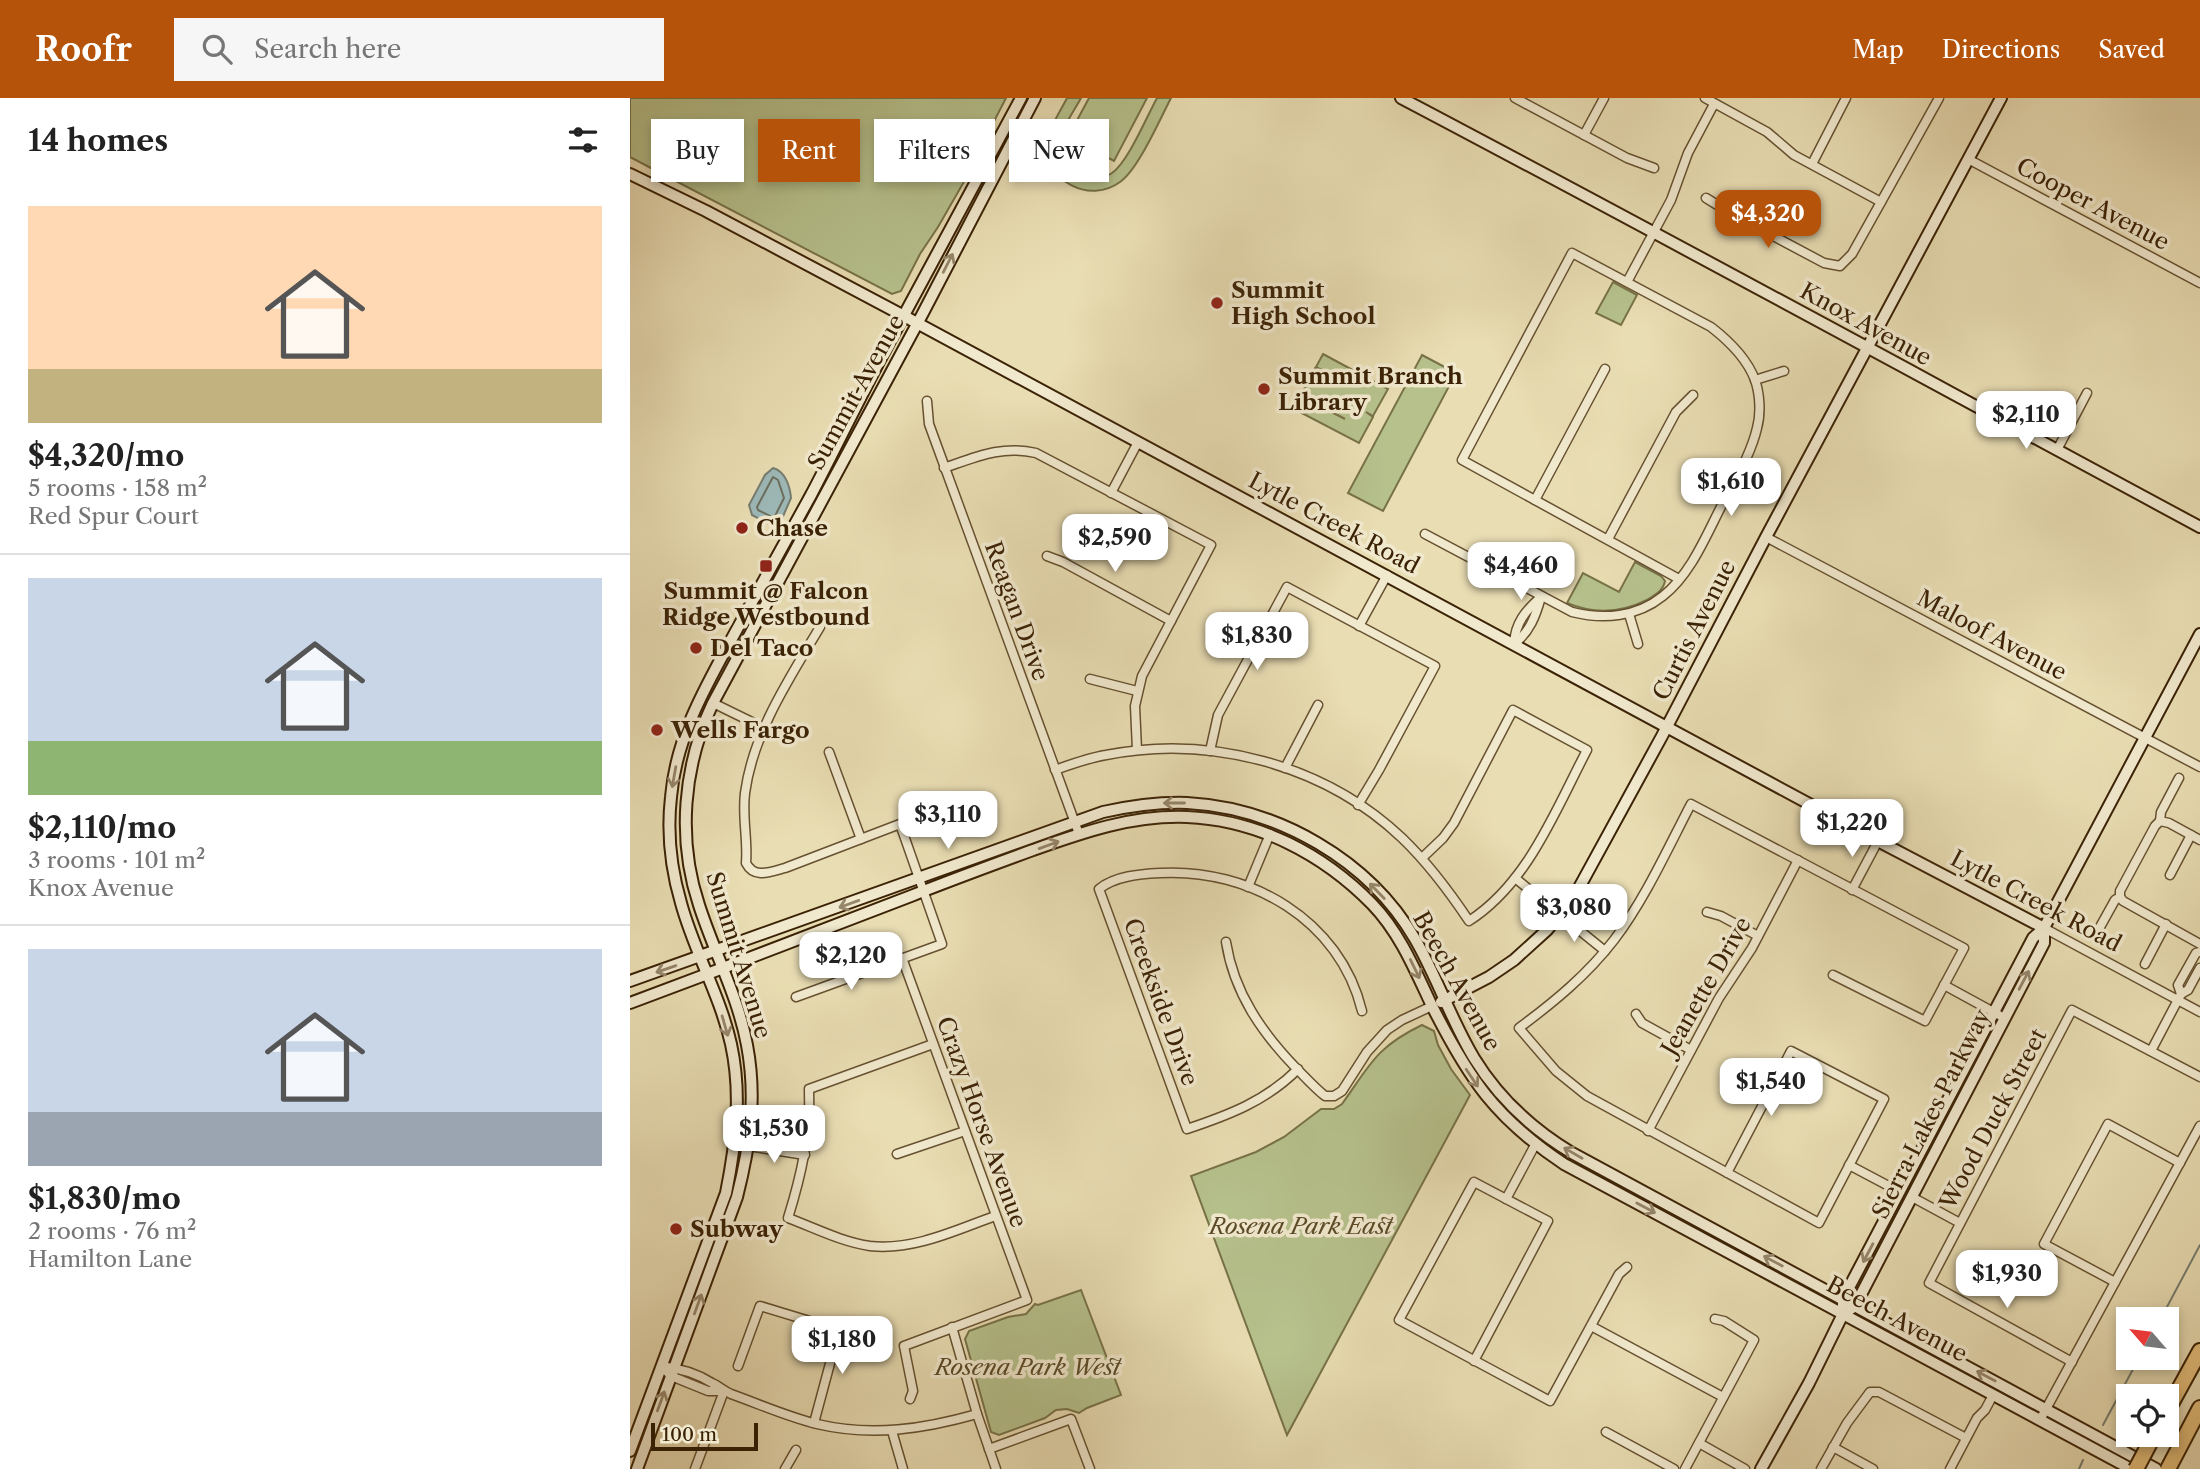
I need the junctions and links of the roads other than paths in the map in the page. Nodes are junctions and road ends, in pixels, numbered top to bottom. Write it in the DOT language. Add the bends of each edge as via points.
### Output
graph roads {
  1 [pos="1021,98"];
  2 [pos="1035,98"];
  3 [pos="1401,98"];
  4 [pos="1515,98"];
  5 [pos="1604,98"];
  6 [pos="1705,98"];
  7 [pos="1846,98"];
  8 [pos="1939,98"];
  9 [pos="2001,98"];
  10 [pos="1714,104"];
  11 [pos="1584,135"];
  12 [pos="1968,159"];
  13 [pos="1812,164"];
  14 [pos="1654,169"];
  15 [pos="630,174"];
  16 [pos="1706,198"];
  17 [pos="1881,202"];
  18 [pos="1655,232"];
  19 [pos="1627,282"];
  20 [pos="2200,283"];
  21 [pos="904,316"];
  22 [pos="917,323"];
  23 [pos="1867,348"];
  24 [pos="1605,369"];
  25 [pos="1784,371"];
  26 [pos="1755,380"];
  27 [pos="2087,393"];
  28 [pos="1693,395"];
  29 [pos="927,401"];
  30 [pos="1139,442"];
  31 [pos="2057,450"];
  32 [pos="944,468"];
  33 [pos="1111,493"];
  34 [pos="1535,500"];
  35 [pos="2200,527"];
  36 [pos="1425,534"];
  37 [pos="1766,537"];
  38 [pos="1608,539"];
  39 [pos="1046,556"];
  40 [pos="1387,575"];
  41 [pos="1679,579"];
  42 [pos="1541,597"];
  43 [pos="1629,614"];
  44 [pos="1171,621"];
  45 [pos="1359,626"];
  46 [pos="820,627"];
  47 [pos="2200,634"];
  48 [pos="1514,644"];
  49 [pos="1638,644"];
  50 [pos="1090,679"];
  51 [pos="1137,691"];
  52 [pos="713,703"];
  53 [pos="1318,705"];
  54 [pos="1667,726"];
  55 [pos="764,728"];
  56 [pos="2145,737"];
  57 [pos="1137,750"];
  58 [pos="1210,751"];
  59 [pos="829,752"];
  60 [pos="2200,767"];
  61 [pos="1286,768"];
  62 [pos="1055,770"];
  63 [pos="2179,778"];
  64 [pos="1358,805"];
  65 [pos="1074,821"];
  66 [pos="2165,822"];
  67 [pos="1079,834"];
  68 [pos="1270,834"];
  69 [pos="2196,837"];
  70 [pos="861,839"];
  71 [pos="1878,841"];
  72 [pos="1422,858"];
  73 [pos="1798,860"];
  74 [pos="2170,875"];
  75 [pos="920,878"];
  76 [pos="1516,878"];
  77 [pos="1248,887"];
  78 [pos="1852,890"];
  79 [pos="924,891"];
  80 [pos="2120,894"];
  81 [pos="1707,912"];
  82 [pos="1560,915"];
  83 [pos="2166,925"];
  84 [pos="2044,928"];
  85 [pos="1758,936"];
  86 [pos="2095,936"];
  87 [pos="1226,942"];
  88 [pos="2200,944"];
  89 [pos="1605,951"];
  90 [pos="717,952"];
  91 [pos="2200,952"];
  92 [pos="701,957"];
  93 [pos="902,958"];
  94 [pos="2145,964"];
  95 [pos="723,968"];
  96 [pos="2200,968"];
  97 [pos="708,973"];
  98 [pos="1833,975"];
  99 [pos="630,981"];
  100 [pos="1944,985"];
  101 [pos="796,997"];
  102 [pos="2179,997"];
  103 [pos="1445,1000"];
  104 [pos="630,1003"];
  105 [pos="1432,1006"];
  106 [pos="1362,1011"];
  107 [pos="1993,1012"];
  108 [pos="2200,1012"];
  109 [pos="1636,1014"];
  110 [pos="2005,1018"];
  111 [pos="933,1044"];
  112 [pos="1691,1050"];
  113 [pos="2151,1051"];
  114 [pos="1298,1069"];
  115 [pos="2200,1077"];
  116 [pos="2200,1126"];
  117 [pos="965,1131"];
  118 [pos="1648,1131"];
  119 [pos="735,1144"];
  120 [pos="1535,1145"];
  121 [pos="749,1146"];
  122 [pos="897,1154"];
  123 [pos="805,1155"];
  124 [pos="2180,1163"];
  125 [pos="1849,1165"];
  126 [pos="1727,1173"];
  127 [pos="1900,1192"];
  128 [pos="1912,1197"];
  129 [pos="1506,1199"];
  130 [pos="995,1216"];
  131 [pos="1960,1223"];
  132 [pos="1628,1268"];
  133 [pos="2115,1282"];
  134 [pos="1843,1299"];
  135 [pos="1855,1306"];
  136 [pos="1843,1314"];
  137 [pos="1715,1319"];
  138 [pos="1591,1326"];
  139 [pos="952,1327"];
  140 [pos="2200,1350"];
  141 [pos="1474,1361"];
  142 [pos="2072,1362"];
  143 [pos="661,1366"];
  144 [pos="738,1366"];
  145 [pos="672,1372"];
  146 [pos="2179,1389"];
  147 [pos="724,1391"];
  148 [pos="1993,1395"];
  149 [pos="1723,1397"];
  150 [pos="910,1399"];
  151 [pos="2200,1408"];
  152 [pos="2046,1409"];
  153 [pos="977,1414"];
  154 [pos="2040,1420"];
  155 [pos="814,1423"];
  156 [pos="2200,1424"];
  157 [pos="892,1431"];
  158 [pos="1606,1432"];
  159 [pos="1966,1438"];
  160 [pos="1699,1443"];
  161 [pos="1833,1447"];
  162 [pos="2147,1447"];
  163 [pos="796,1450"];
  164 [pos="989,1450"];
  165 [pos="630,1451"];
  166 [pos="636,1469"];
  167 [pos="695,1469"];
  168 [pos="785,1469"];
  169 [pos="903,1469"];
  170 [pos="996,1469"];
  171 [pos="1090,1469"];
  172 [pos="1674,1469"];
  173 [pos="1685,1469"];
  174 [pos="1745,1469"];
  175 [pos="1761,1469"];
  176 [pos="1821,1469"];
  177 [pos="1873,1469"];
  178 [pos="1950,1469"];
  179 [pos="2134,1469"];
  180 [pos="2156,1469"];
  181 [pos="2168,1469"];
  182 [pos="2178,1469"];
  1 -- 21 [label="street, Summit Avenue"];
  22 -- 2 [label="street, Summit Avenue, one-way"];
  3 -- 18 [label="street, Knox Avenue"];
  4 -- 11 [label="street"];
  5 -- 11 [label="street"];
  6 -- 10 [label="street"];
  7 -- 13 [label="street"];
  8 -- 17 [label="street"];
  9 -- 12 [label="street, Curtis Avenue"];
  10 -- 13 [label="street" via="1767,132"];
  10 -- 18 [label="street"];
  11 -- 14 [label="street"];
  12 -- 20 [label="street, Cooper Avenue"];
  12 -- 23 [label="street, Curtis Avenue"];
  13 -- 17 [label="street"];
  15 -- 21 [label="street, Lytle Creek Road"];
  16 -- 17 [label="street" via="1824,263 1840,266 1852,254"];
  18 -- 19 [label="street"];
  18 -- 23 [label="street, Knox Avenue"];
  19 -- 26 [label="street" via="1711,327 1742,357"];
  19 -- 34 [label="street" via="1572,253 1462,460"];
  21 -- 22 [label="street, Lytle Creek Road"];
  21 -- 92 [label="street, Summit Avenue, one-way" via="683,737 671,798 670,845 681,905"];
  22 -- 30 [label="street, Lytle Creek Road"];
  22 -- 52 [label="street, Summit Avenue"];
  23 -- 31 [label="street, Knox Avenue"];
  23 -- 37 [label="street, Curtis Avenue"];
  24 -- 34 [label="street"];
  25 -- 26 [label="street"];
  26 -- 41 [label="street" via="1760,410 1749,453"];
  27 -- 31 [label="street"];
  28 -- 38 [label="street" via="1676,412"];
  29 -- 32 [label="street, Reagan Drive" via="929,424"];
  30 -- 33 [label="street"];
  30 -- 40 [label="street, Lytle Creek Road"];
  31 -- 35 [label="street, Knox Avenue"];
  32 -- 33 [label="street" via="990,452 1025,450"];
  32 -- 62 [label="street, Reagan Drive"];
  33 -- 44 [label="street" via="1211,545"];
  34 -- 38 [label="street"];
  36 -- 42 [label="street"];
  37 -- 54 [label="street, Curtis Avenue"];
  37 -- 56 [label="street, Maloof Avenue"];
  38 -- 41 [label="street"];
  39 -- 44 [label="street"];
  40 -- 45 [label="street"];
  40 -- 48 [label="street, Lytle Creek Road"];
  41 -- 43 [label="street" via="1664,595"];
  42 -- 43 [label="street" via="1583,615"];
  42 -- 48 [label="street" via="1527,609"];
  43 -- 49 [label="street"];
  44 -- 51 [label="street"];
  45 -- 58 [label="street" via="1287,587 1218,715"];
  45 -- 64 [label="street" via="1435,666"];
  46 -- 55 [label="street"];
  47 -- 56 [label="street, Sierra Lakes Parkway"];
  48 -- 54 [label="street, Lytle Creek Road"];
  50 -- 51 [label="street"];
  51 -- 57 [label="street"];
  52 -- 55 [label="street"];
  52 -- 90 [label="street, Summit Avenue" via="691,767 686,822 693,885"];
  53 -- 61 [label="street"];
  54 -- 71 [label="street, Lytle Creek Road"];
  54 -- 82 [label="street, Curtis Avenue"];
  55 -- 70 [label="street" via="744,802 750,870 766,873 785,868"];
  56 -- 60 [label="street, Maloof Avenue"];
  56 -- 84 [label="street, Sierra Lakes Parkway"];
  57 -- 58 [label="street"];
  57 -- 62 [label="street"];
  58 -- 61 [label="street"];
  59 -- 70 [label="street"];
  61 -- 64 [label="street"];
  62 -- 65 [label="street, Reagan Drive"];
  63 -- 66 [label="street" via="2161,812"];
  64 -- 72 [label="street"];
  65 -- 67 [label="street, Reagan Drive"];
  65 -- 75 [label="street, Beech Avenue"];
  103 -- 65 [label="street, Beech Avenue, one-way" via="1413,937 1382,896 1340,858 1294,830 1250,814 1187,803 1130,806"];
  66 -- 69 [label="street"];
  66 -- 80 [label="street" via="2155,827"];
  67 -- 68 [label="street, Beech Avenue" via="1123,821 1186,817 1214,819"];
  79 -- 67 [label="street, Beech Avenue, one-way"];
  68 -- 77 [label="street"];
  68 -- 105 [label="street, Beech Avenue, one-way" via="1316,858 1374,906 1402,944"];
  69 -- 74 [label="street"];
  70 -- 75 [label="street" via="900,824"];
  71 -- 78 [label="street"];
  71 -- 84 [label="street, Lytle Creek Road"];
  72 -- 76 [label="street" via="1469,921"];
  72 -- 76 [label="street" via="1451,827 1513,710 1587,750"];
  73 -- 78 [label="street"];
  73 -- 85 [label="street, Jeanette Drive"];
  73 -- 89 [label="street" via="1691,804 1640,900"];
  75 -- 79 [label="street"];
  75 -- 90 [label="street, Beech Avenue, one-way"];
  76 -- 82 [label="street"];
  77 -- 106 [label="street" via="1292,909 1330,944 1353,979"];
  77 -- 114 [label="street, Creekside Drive" via="1170,872 1108,882 1099,889 1187,1129 1253,1104"];
  78 -- 100 [label="street" via="1964,948"];
  79 -- 93 [label="street" via="942,944"];
  79 -- 95 [label="street, Beech Avenue"];
  80 -- 83 [label="street" via="2123,901"];
  80 -- 86 [label="street"];
  81 -- 85 [label="street"];
  82 -- 89 [label="street"];
  82 -- 103 [label="street, Curtis Avenue" via="1514,960"];
  83 -- 88 [label="street"];
  83 -- 94 [label="street"];
  84 -- 102 [label="street, Lytle Creek Road"];
  84 -- 107 [label="street, Sierra Lakes Parkway" via="2033,937"];
  110 -- 84 [label="street, Sierra Lakes Parkway, one-way" via="2044,943"];
  85 -- 112 [label="street, Jeanette Drive"];
  87 -- 114 [label="street" via="1251,1012"];
  89 -- 118 [label="street" via="1566,992 1519,1028 1570,1084"];
  90 -- 92 [label="street, Beech Avenue"];
  90 -- 95 [label="street, Summit Avenue"];
  91 -- 102 [label="street" via="2178,985"];
  92 -- 97 [label="street, Summit Avenue"];
  92 -- 99 [label="street, Beech Avenue, one-way"];
  93 -- 101 [label="street"];
  93 -- 111 [label="street, Crazy Horse Avenue"];
  95 -- 97 [label="street, Beech Avenue"];
  95 -- 121 [label="street, Summit Avenue" via="747,1044 753,1112"];
  96 -- 102 [label="street"];
  97 -- 104 [label="street, Beech Avenue"];
  97 -- 119 [label="street, Summit Avenue, one-way" via="731,1046 737,1094"];
  98 -- 100 [label="street" via="1925,1021"];
  100 -- 107 [label="street"];
  102 -- 108 [label="street, Lytle Creek Road"];
  102 -- 113 [label="street"];
  103 -- 105 [label="street, Curtis Avenue"];
  134 -- 103 [label="street, Beech Avenue, one-way" via="1542,1134 1481,1068"];
  105 -- 114 [label="street, Curtis Avenue" via="1387,1030 1342,1091 1331,1097 1323,1095"];
  105 -- 120 [label="street, Beech Avenue, one-way" via="1474,1081"];
  107 -- 110 [label="street"];
  107 -- 127 [label="street, Sierra Lakes Parkway"];
  109 -- 112 [label="street" via="1642,1023"];
  110 -- 128 [label="street, Sierra Lakes Parkway"];
  111 -- 117 [label="street, Crazy Horse Avenue"];
  111 -- 123 [label="street" via="808,1089"];
  112 -- 118 [label="street, Jeanette Drive"];
  113 -- 115 [label="street"];
  113 -- 131 [label="street, Wood Duck Street" via="2072,1010"];
  116 -- 124 [label="street"];
  117 -- 122 [label="street"];
  117 -- 130 [label="street, Crazy Horse Avenue"];
  118 -- 126 [label="street"];
  119 -- 121 [label="street"];
  119 -- 143 [label="street, Summit Avenue" via="726,1193"];
  120 -- 129 [label="street"];
  120 -- 136 [label="street, Beech Avenue, one-way"];
  121 -- 123 [label="street"];
  145 -- 121 [label="street, Summit Avenue, one-way" via="737,1197"];
  123 -- 130 [label="street" via="788,1218 843,1239 884,1247 926,1240"];
  124 -- 133 [label="street"];
  124 -- 133 [label="street" via="2108,1124 2044,1244"];
  125 -- 126 [label="street" via="1819,1223"];
  125 -- 126 [label="street" via="1884,1099 1791,1051"];
  125 -- 127 [label="street"];
  127 -- 134 [label="street, Sierra Lakes Parkway, one-way"];
  128 -- 131 [label="street"];
  128 -- 135 [label="street, Sierra Lakes Parkway"];
  129 -- 141 [label="street" via="1548,1221"];
  129 -- 141 [label="street" via="1474,1182 1399,1321"];
  130 -- 139 [label="street, Crazy Horse Avenue" via="1027,1300"];
  131 -- 142 [label="street, Wood Duck Street" via="1928,1283"];
  132 -- 138 [label="street" via="1619,1274"];
  133 -- 142 [label="street"];
  134 -- 135 [label="street, Beech Avenue"];
  134 -- 136 [label="street, Sierra Lakes Parkway"];
  135 -- 136 [label="street, Sierra Lakes Parkway"];
  152 -- 135 [label="street, Beech Avenue, one-way"];
  136 -- 148 [label="street, Beech Avenue"];
  136 -- 175 [label="street, Sierra Lakes Parkway"];
  137 -- 149 [label="street" via="1754,1340"];
  138 -- 141 [label="street" via="1550,1401"];
  138 -- 149 [label="street"];
  139 -- 150 [label="street" via="904,1346"];
  139 -- 153 [label="street"];
  140 -- 146 [label="highway"];
  142 -- 152 [label="street"];
  143 -- 145 [label="street"];
  143 -- 165 [label="street, Summit Avenue"];
  144 -- 155 [label="street" via="760,1306 839,1330"];
  145 -- 147 [label="street" via="711,1382"];
  166 -- 145 [label="street, Summit Avenue, one-way"];
  147 -- 155 [label="street"];
  147 -- 167 [label="street"];
  148 -- 154 [label="street, Beech Avenue"];
  148 -- 159 [label="street"];
  149 -- 160 [label="street"];
  151 -- 181 [label="highway"];
  152 -- 154 [label="street"];
  152 -- 180 [label="street, Beech Avenue"];
  153 -- 157 [label="street"];
  153 -- 164 [label="street"];
  154 -- 179 [label="street, Beech Avenue"];
  155 -- 157 [label="street"];
  156 -- 182 [label="highway"];
  157 -- 169 [label="street"];
  158 -- 172 [label="street"];
  159 -- 161 [label="street" via="1879,1392 1870,1392"];
  159 -- 178 [label="street"];
  160 -- 173 [label="street"];
  160 -- 174 [label="street"];
  161 -- 176 [label="street"];
  161 -- 177 [label="street"];
  162 -- 179 [label="highway, bridge"];
  163 -- 168 [label="street"];
  164 -- 170 [label="street"];
  164 -- 171 [label="street" via="1072,1419"];
}
